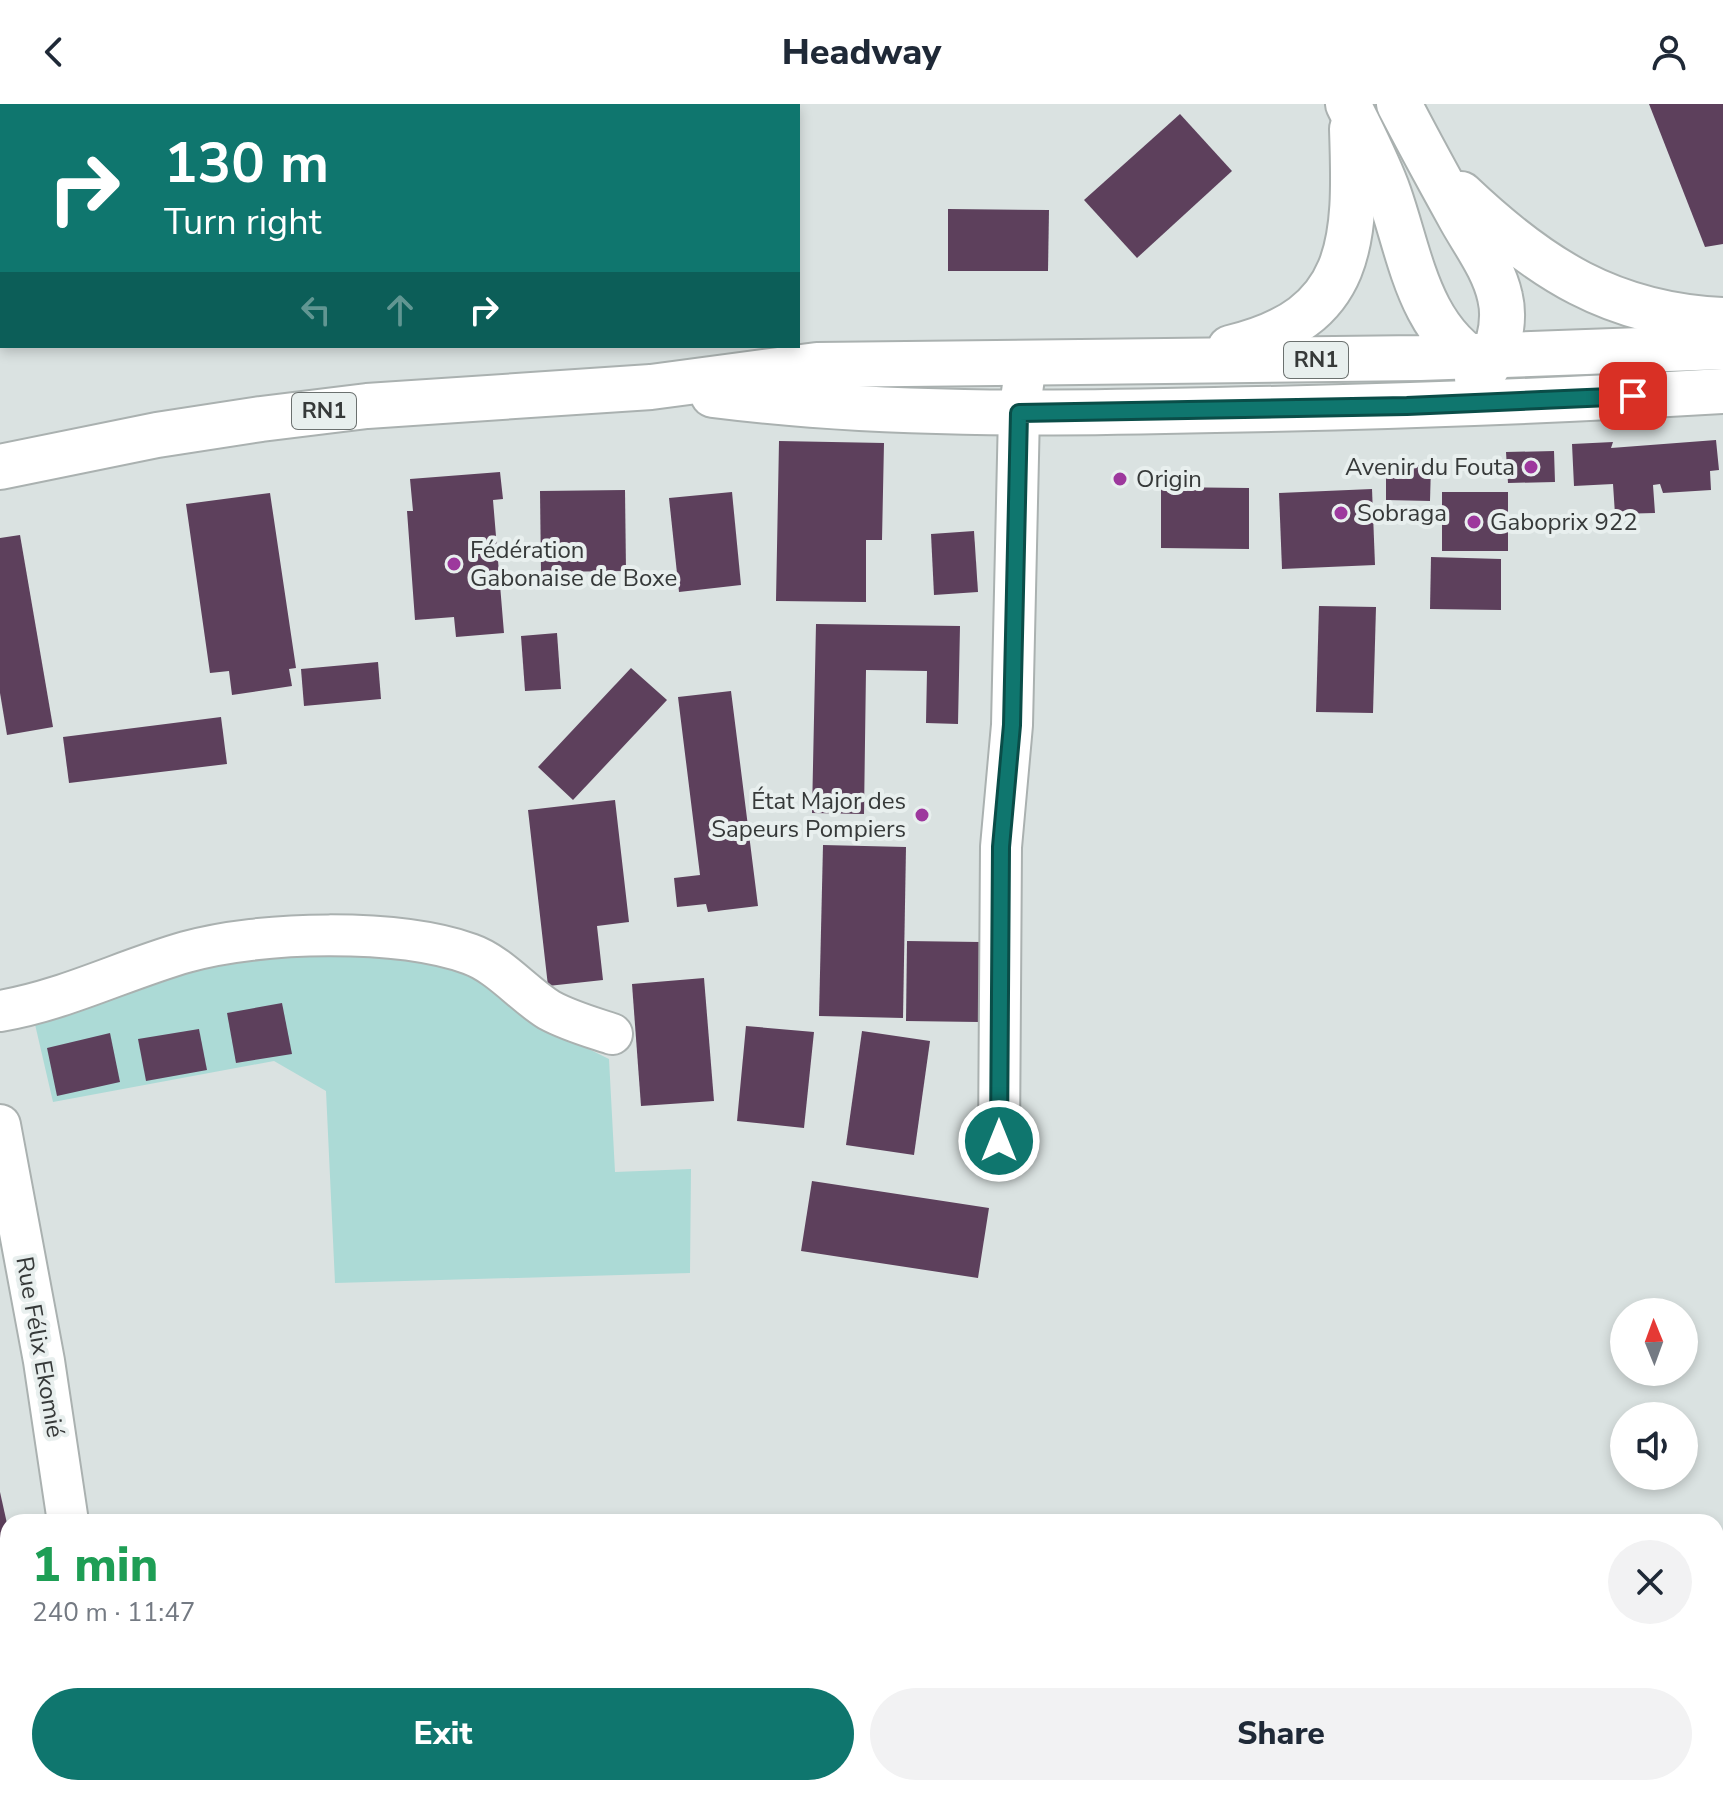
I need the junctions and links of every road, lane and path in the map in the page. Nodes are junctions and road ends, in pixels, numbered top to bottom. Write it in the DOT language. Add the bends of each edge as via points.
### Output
graph roads {
  1 [pos="1399,104"];
  2 [pos="1350,107"];
  3 [pos="1428,161"];
  4 [pos="1723,320"];
  5 [pos="1723,347"];
  6 [pos="1482,360"];
  7 [pos="1165,363"];
  8 [pos="1026,364"];
  9 [pos="1723,381"];
  10 [pos="651,387"];
  11 [pos="1723,391"];
  12 [pos="1019,413"];
  13 [pos="1063,413"];
  14 [pos="0,467"];
  15 [pos="0,1011"];
  16 [pos="612,1034"];
  17 [pos="0,1125"];
  18 [pos="999,1141"];
  19 [pos="67,1514"];
  1 -- 3 [label="main road"];
  2 -- 6 [label="main road" via="1388,191 1430,312 1444,336"];
  2 -- 7 [label="main road" via="1350,223 1328,293 1298,324 1279,334"];
  3 -- 4 [label="main road" via="1509,238 1586,289 1672,317"];
  3 -- 6 [label="main road" via="1500,297 1503,320"];
  5 -- 6 [label="main road, RN1"];
  6 -- 7 [label="main road, RN1"];
  6 -- 9 [label="main road" via="1521,381 1564,388"];
  6 -- 13 [label="main road" via="1468,383 1451,389 1154,399 1084,405"];
  7 -- 8 [label="main road, RN1"];
  8 -- 10 [label="main road, RN1" via="817,365"];
  8 -- 12 [label="street"];
  10 -- 12 [label="main road, RN1" via="818,408"];
  10 -- 14 [label="main road, RN1" via="381,405 261,419"];
  11 -- 13 [label="main road, RN1" via="1407,406"];
  12 -- 13 [label="main road, RN1"];
  12 -- 18 [label="street" via="1012,725 1001,860"];
  15 -- 16 [label="street" via="35,1005 188,952 272,940 359,936 440,945 474,955 549,1009"];
  17 -- 19 [label="street, Rue Félix Ekomié"];
}
